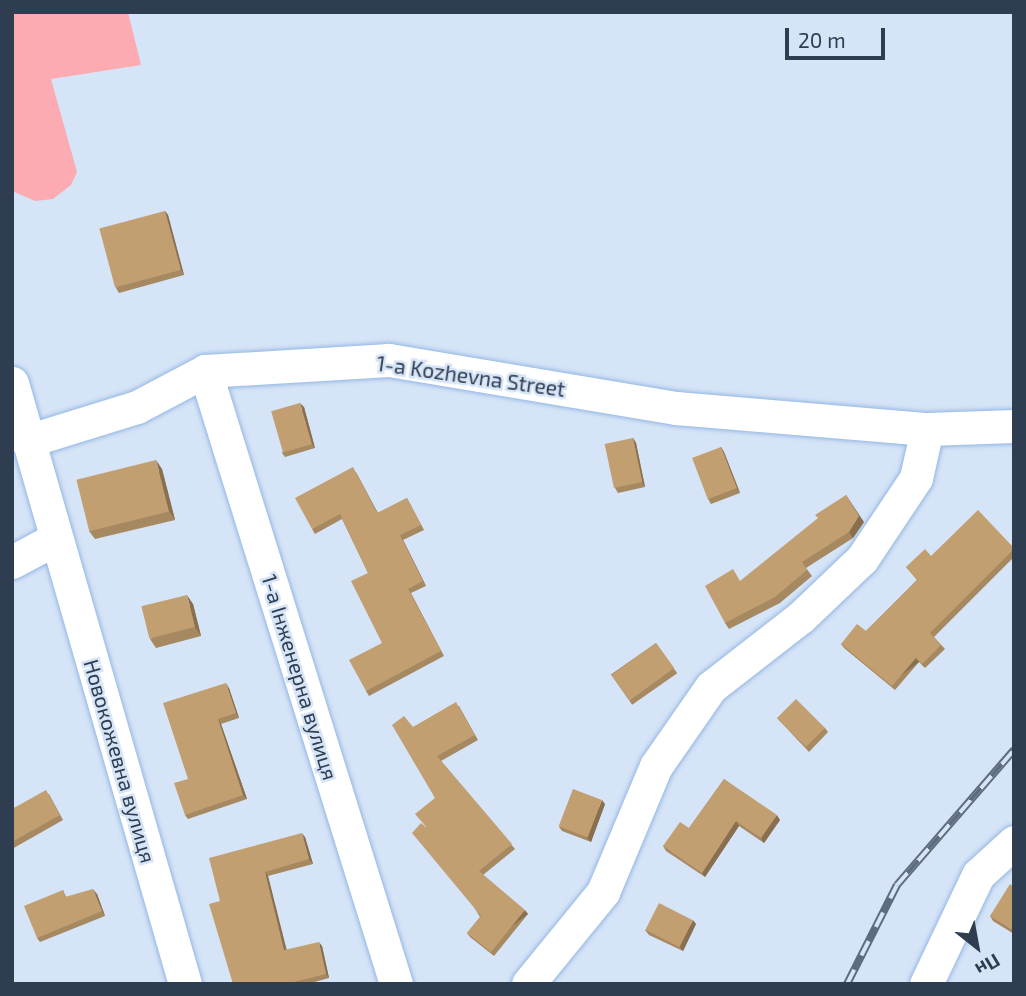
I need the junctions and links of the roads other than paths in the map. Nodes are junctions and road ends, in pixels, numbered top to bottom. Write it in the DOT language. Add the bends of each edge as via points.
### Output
graph roads {
  1 [pos="205,371"];
  2 [pos="12,383"];
  3 [pos="1014,426"];
  4 [pos="927,429"];
  5 [pos="27,441"];
  6 [pos="55,539"];
  7 [pos="12,562"];
  8 [pos="1014,842"];
  9 [pos="185,984"];
  10 [pos="396,984"];
  11 [pos="528,984"];
  12 [pos="926,984"];
  1 -- 4 [label="street, 1-a Kozhevna Street" via="389,359 676,408"];
  1 -- 5 [label="street, 1-a Kozhevna Street" via="137,407"];
  1 -- 10 [label="street, 1-а Інженерна вулиця"];
  2 -- 5 [label="street, Новокожевна вулиця"];
  3 -- 4 [label="street, 1-a Kozhevna Street"];
  4 -- 11 [label="street" via="916,478 862,559 801,617 711,687 656,766 603,892"];
  5 -- 6 [label="street, Новокожевна вулиця"];
  6 -- 7 [label="street"];
  6 -- 9 [label="street, Новокожевна вулиця"];
  8 -- 12 [label="street" via="978,875"];
}
